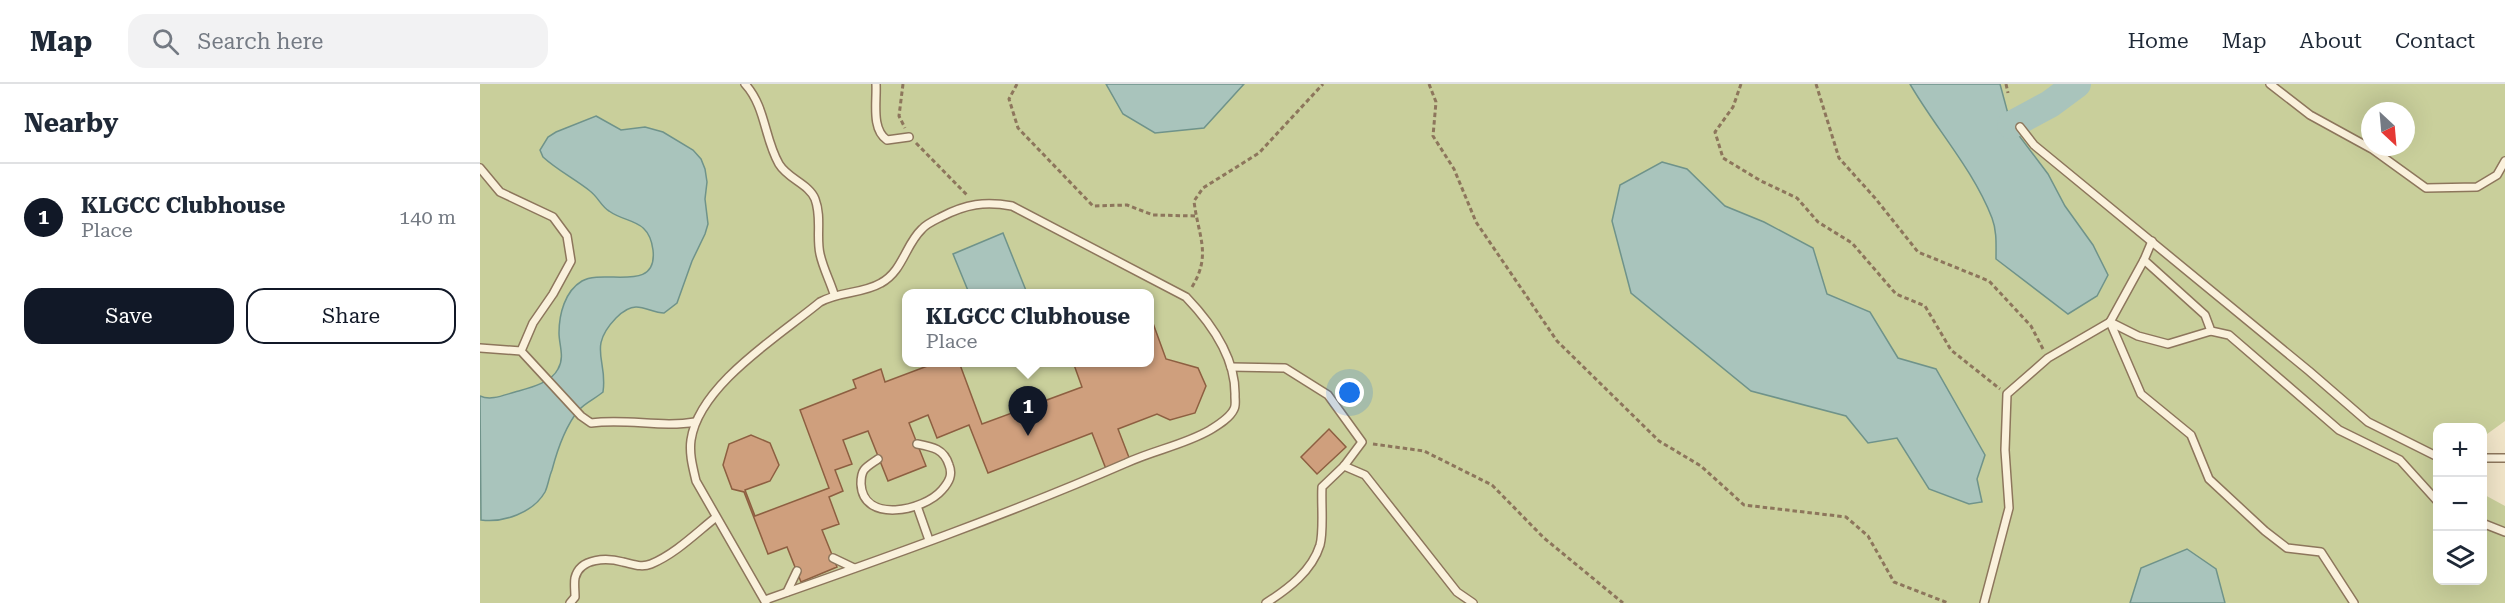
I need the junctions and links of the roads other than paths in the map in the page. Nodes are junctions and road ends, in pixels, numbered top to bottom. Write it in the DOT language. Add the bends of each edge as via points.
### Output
graph roads {
  1 [pos="745,84"];
  2 [pos="876,84"];
  3 [pos="2270,84"];
  4 [pos="2020,128"];
  5 [pos="909,137"];
  6 [pos="2505,161"];
  7 [pos="480,168"];
  8 [pos="2152,242"];
  9 [pos="2144,260"];
  10 [pos="834,294"];
  11 [pos="2110,322"];
  12 [pos="2211,331"];
  13 [pos="480,348"];
  14 [pos="521,351"];
  15 [pos="1231,367"];
  16 [pos="696,422"];
  17 [pos="917,444"];
  18 [pos="2433,455"];
  19 [pos="2487,458"];
  20 [pos="2505,458"];
  21 [pos="878,459"];
  22 [pos="1344,466"];
  23 [pos="2433,496"];
  24 [pos="917,506"];
  25 [pos="715,518"];
  26 [pos="2487,525"];
  27 [pos="2505,532"];
  28 [pos="928,540"];
  29 [pos="833,558"];
  30 [pos="854,568"];
  31 [pos="797,571"];
  32 [pos="788,592"];
  33 [pos="575,597"];
  34 [pos="765,602"];
  35 [pos="570,603"];
  36 [pos="581,603"];
  37 [pos="1266,603"];
  38 [pos="1473,603"];
  39 [pos="1984,603"];
  40 [pos="2354,603"];
  1 -- 10 [label="lane" via="761,110 778,163 815,198 820,254"];
  2 -- 5 [label="lane" via="880,135 887,140"];
  3 -- 6 [label="lane" via="2310,115 2372,149 2426,188 2477,187 2498,175"];
  4 -- 8 [label="lane" via="2034,145"];
  7 -- 14 [label="lane" via="500,192 553,217 567,236 571,261 532,324"];
  8 -- 9 [label="lane"];
  8 -- 18 [label="lane" via="2368,422"];
  9 -- 11 [label="lane"];
  9 -- 12 [label="lane" via="2205,315"];
  10 -- 15 [label="lane" via="881,283 899,268 921,229 959,208 976,203 1012,206 1186,297 1203,314"];
  10 -- 16 [label="lane" via="720,384"];
  11 -- 12 [label="lane" via="2138,336 2168,344"];
  11 -- 39 [label="lane" via="2048,358 2007,394 2009,508"];
  11 -- 40 [label="lane" via="2141,394 2191,435 2209,479 2287,548 2321,552"];
  12 -- 23 [label="lane" via="2229,335 2339,430 2400,460"];
  13 -- 14 [label="lane"];
  14 -- 16 [label="lane" via="591,423 614,420 675,426"];
  15 -- 22 [label="lane" via="1285,368 1328,394 1362,442"];
  15 -- 28 [label="lane" via="1235,409 1211,430"];
  16 -- 25 [label="lane" via="691,460 696,481"];
  17 -- 24 [label="lane" via="939,449 951,469 950,480 940,492"];
  19 -- 20 [label="lane"];
  21 -- 24 [label="lane" via="862,475 862,492 870,503 902,511"];
  22 -- 37 [label="lane" via="1322,488 1320,545 1305,572"];
  22 -- 38 [label="lane" via="1365,475 1457,592"];
  24 -- 28 [label="lane"];
  25 -- 33 [label="lane" via="648,565 607,559 587,564 575,578"];
  25 -- 34 [label="lane"];
  26 -- 27 [label="lane"];
  28 -- 30 [label="lane"];
  29 -- 30 [label="lane"];
  30 -- 32 [label="lane"];
  31 -- 32 [label="lane"];
  32 -- 34 [label="lane"];
  33 -- 35 [label="lane"];
  33 -- 36 [label="lane"];
}
